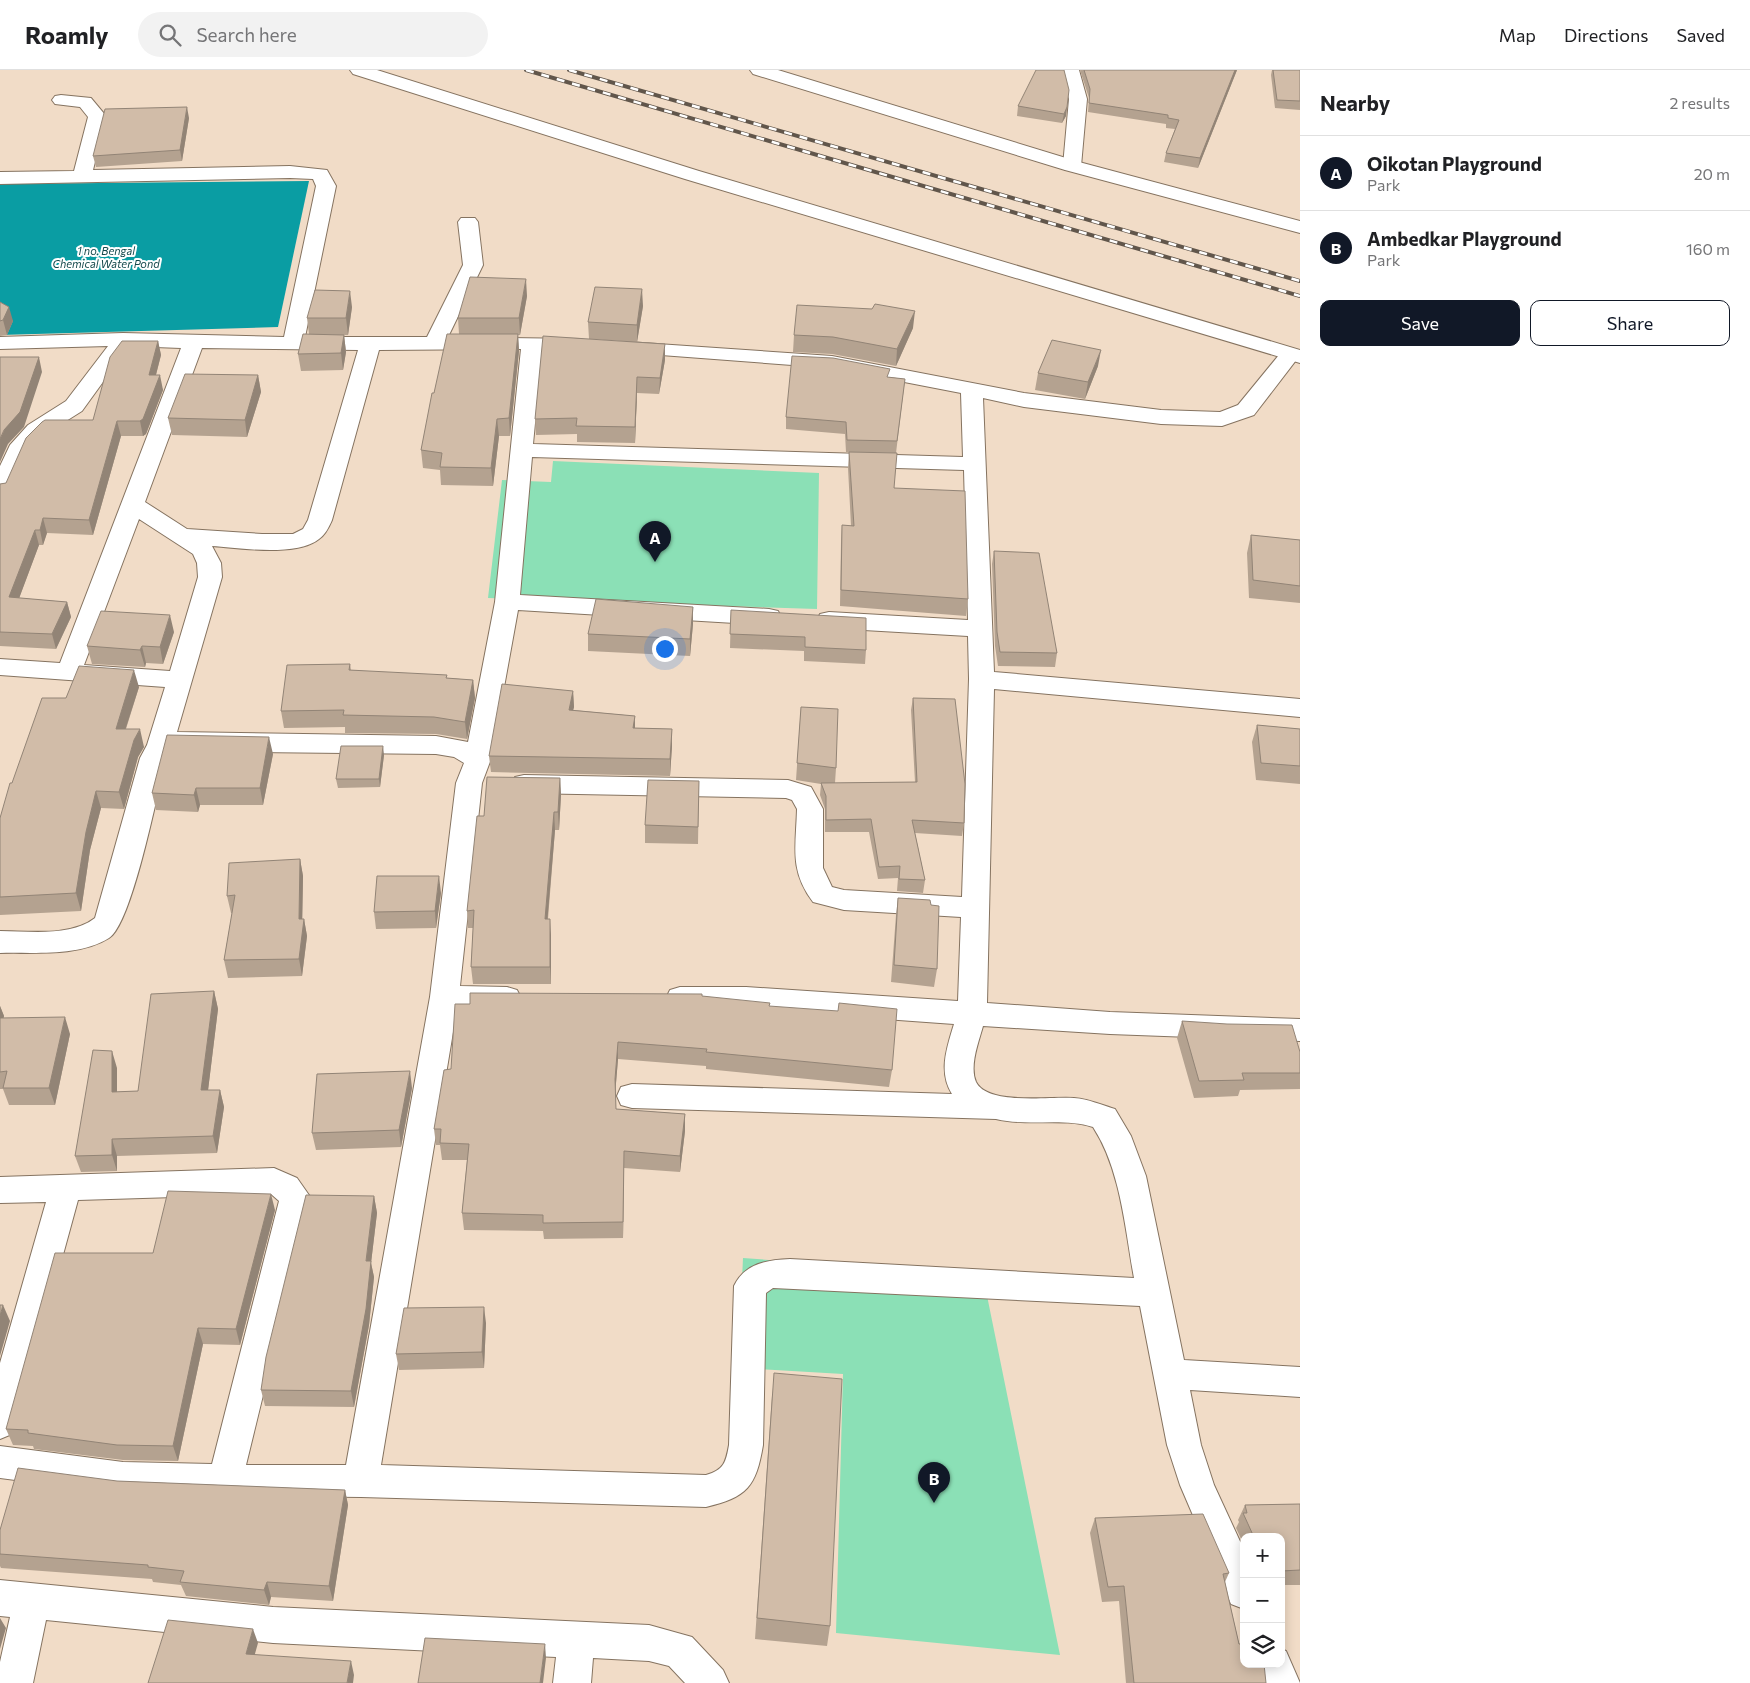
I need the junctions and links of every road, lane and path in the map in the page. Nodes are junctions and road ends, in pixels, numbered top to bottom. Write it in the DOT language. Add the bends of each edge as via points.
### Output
graph roads {
  1 [pos="359,70"];
  2 [pos="759,70"];
  3 [pos="1070,70"];
  4 [pos="60,100"];
  5 [pos="1072,166"];
  6 [pos="82,176"];
  7 [pos="0,178"];
  8 [pos="468,222"];
  9 [pos="1300,227"];
  10 [pos="123,339"];
  11 [pos="0,342"];
  12 [pos="194,342"];
  13 [pos="293,342"];
  14 [pos="435,343"];
  15 [pos="532,343"];
  16 [pos="370,344"];
  17 [pos="1295,356"];
  18 [pos="972,390"];
  19 [pos="522,450"];
  20 [pos="975,464"];
  21 [pos="0,492"];
  22 [pos="132,504"];
  23 [pos="180,536"];
  24 [pos="507,602"];
  25 [pos="980,629"];
  26 [pos="0,667"];
  27 [pos="69,672"];
  28 [pos="982,679"];
  29 [pos="179,680"];
  30 [pos="1300,708"];
  31 [pos="160,746"];
  32 [pos="473,771"];
  33 [pos="975,908"];
  34 [pos="0,942"];
  35 [pos="444,998"];
  36 [pos="532,998"];
  37 [pos="658,998"];
  38 [pos="972,1014"];
  39 [pos="1300,1030"];
  40 [pos="632,1096"];
  41 [pos="1000,1109"];
  42 [pos="65,1189"];
  43 [pos="0,1190"];
  44 [pos="1153,1293"];
  45 [pos="1169,1374"];
  46 [pos="1300,1382"];
  47 [pos="0,1423"];
  48 [pos="0,1462"];
  49 [pos="224,1481"];
  50 [pos="361,1481"];
  51 [pos="1240,1583"];
  52 [pos="16,1600"];
  53 [pos="576,1640"];
  54 [pos="1275,1668"];
  55 [pos="14,1683"];
  56 [pos="572,1683"];
  57 [pos="710,1683"];
  58 [pos="1281,1683"];
  1 -- 17 [label="street" via="692,175"];
  2 -- 5 [label="street"];
  3 -- 5 [label="street" via="1078,99"];
  4 -- 6 [label="street" via="85,102 97,116"];
  5 -- 9 [label="street"];
  6 -- 7 [label="street"];
  6 -- 13 [label="street" via="320,174 326,186 323,207"];
  8 -- 14 [label="street" via="473,265"];
  10 -- 11 [label="street"];
  10 -- 12 [label="street"];
  10 -- 21 [label="street" via="74,406 36,430 18,450"];
  12 -- 13 [label="street"];
  12 -- 22 [label="street"];
  13 -- 16 [label="street"];
  14 -- 15 [label="street"];
  14 -- 16 [label="street"];
  15 -- 18 [label="street" via="832,362"];
  15 -- 19 [label="street"];
  16 -- 23 [label="street" via="314,533 300,540 280,541"];
  17 -- 18 [label="street" via="1246,410 1222,419 1161,417 1024,400"];
  18 -- 20 [label="street"];
  19 -- 20 [label="street"];
  19 -- 24 [label="street"];
  20 -- 25 [label="street"];
  22 -- 23 [label="street"];
  22 -- 27 [label="street"];
  23 -- 29 [label="street" via="203,550 209,563 210,577"];
  24 -- 25 [label="street"];
  24 -- 32 [label="street"];
  25 -- 28 [label="street"];
  26 -- 27 [label="street"];
  27 -- 29 [label="street"];
  28 -- 30 [label="street"];
  28 -- 33 [label="street"];
  29 -- 31 [label="street"];
  31 -- 32 [label="street" via="173,741 436,745 460,749"];
  31 -- 34 [label="street" via="153,758 114,907 106,925 92,934 75,938"];
  32 -- 33 [label="street" via="788,789 802,794 810,809 809,868 823,895 844,900"];
  32 -- 35 [label="street"];
  33 -- 38 [label="street"];
  35 -- 36 [label="street"];
  35 -- 50 [label="street"];
  37 -- 38 [label="street" via="756,998"];
  38 -- 39 [label="street"];
  38 -- 41 [label="street" via="958,1067 962,1087 978,1103"];
  40 -- 41 [label="street"];
  41 -- 44 [label="street" via="1077,1110 1104,1118 1116,1136 1130,1176"];
  42 -- 43 [label="street"];
  42 -- 47 [label="street"];
  42 -- 49 [label="street" via="274,1181 286,1187 295,1198"];
  44 -- 45 [label="street"];
  44 -- 50 [label="street" via="767,1274 750,1286 746,1445 742,1471 726,1486 706,1491"];
  45 -- 46 [label="street"];
  45 -- 51 [label="street" via="1184,1445 1197,1486"];
  48 -- 49 [label="street" via="123,1478"];
  49 -- 50 [label="street"];
  52 -- 53 [label="street" via="272,1625"];
  52 -- 55 [label="street"];
  53 -- 56 [label="street"];
  53 -- 57 [label="street" via="649,1643 678,1650"];
  54 -- 58 [label="street"];
}
